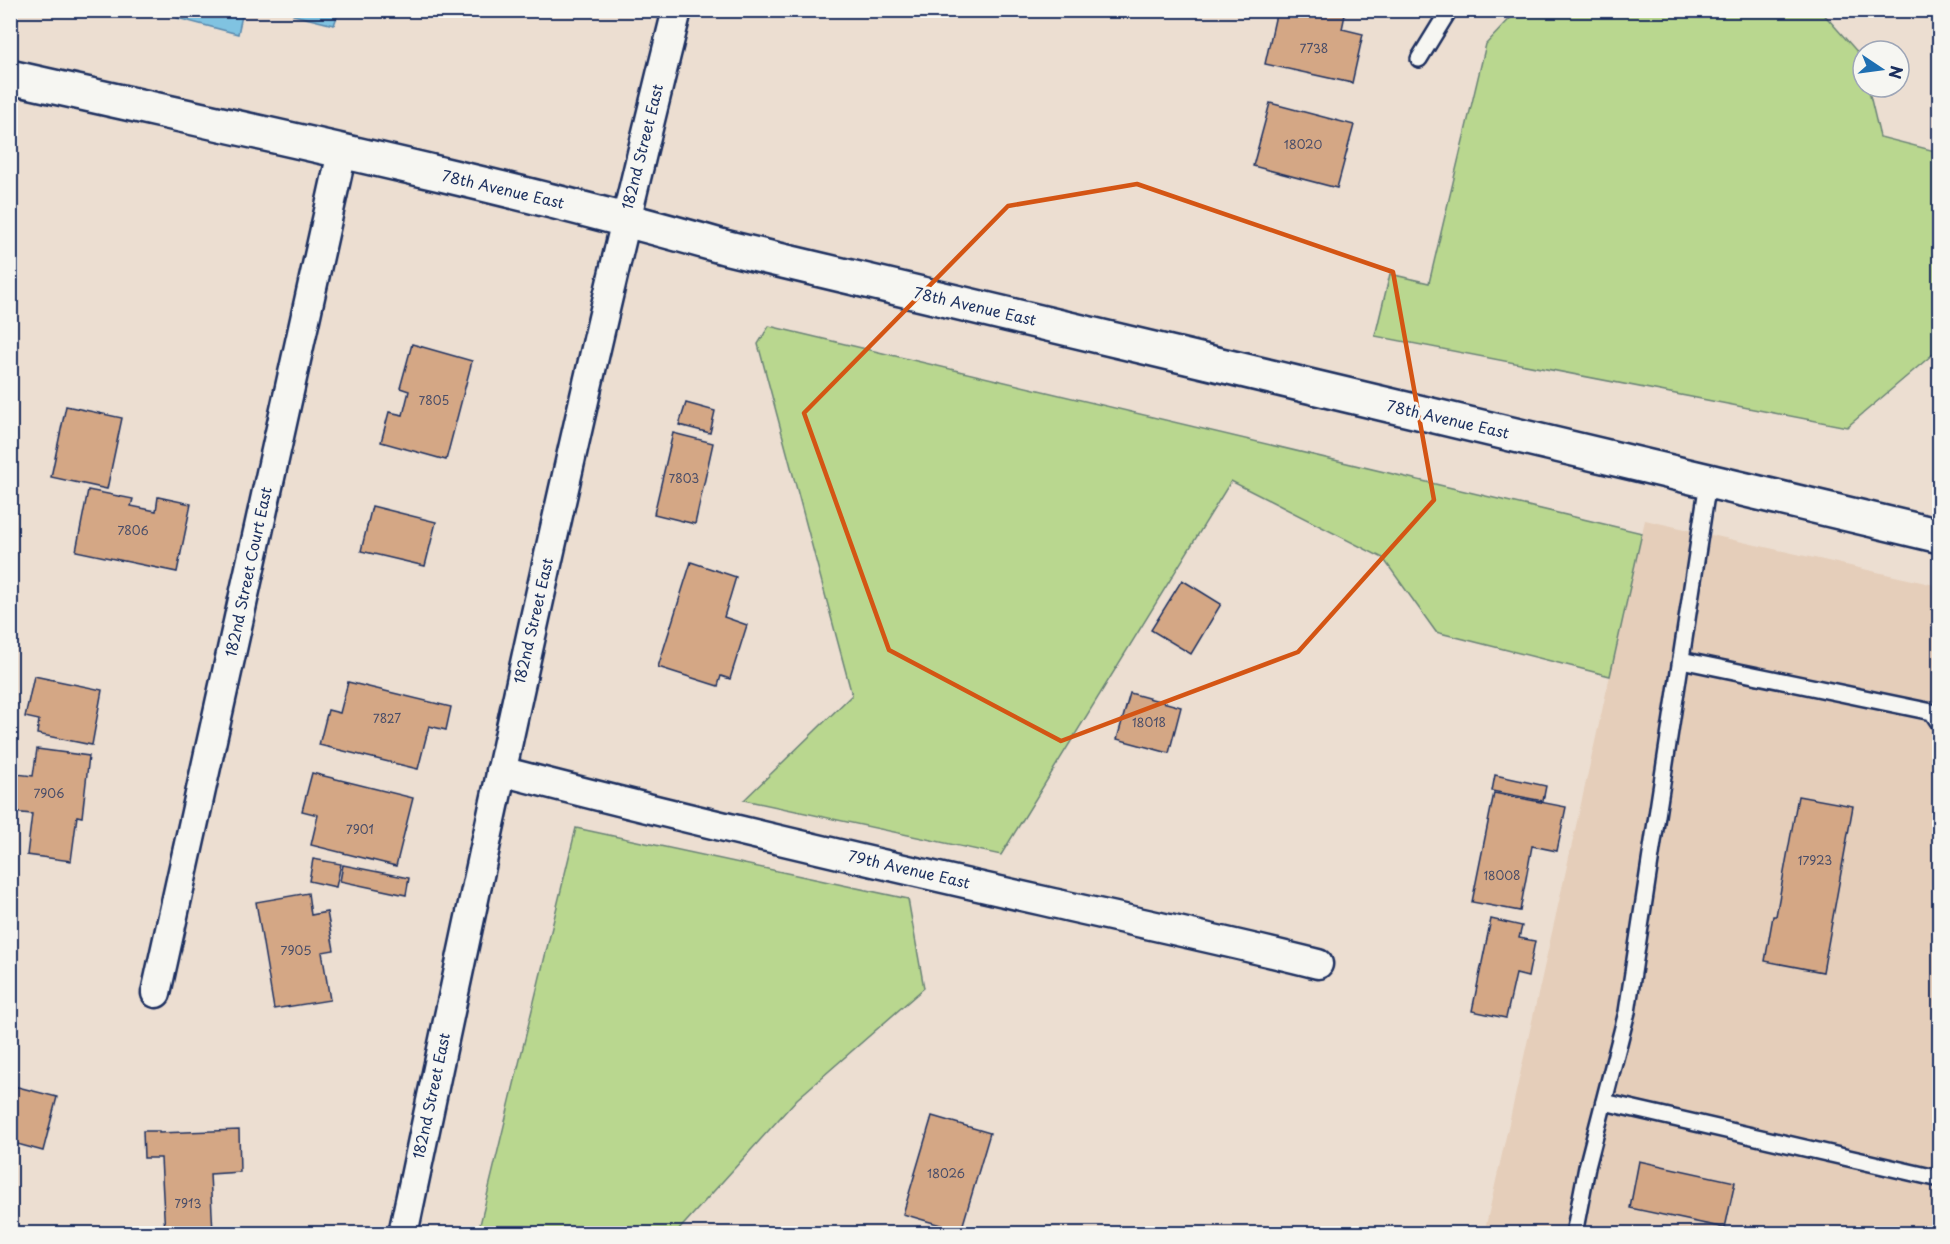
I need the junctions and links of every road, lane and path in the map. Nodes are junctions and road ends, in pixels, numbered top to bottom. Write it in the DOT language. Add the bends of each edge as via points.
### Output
graph roads {
  1 [pos="677,10"];
  2 [pos="1449,10"];
  3 [pos="1419,59"];
  4 [pos="10,77"];
  5 [pos="342,152"];
  6 [pos="625,219"];
  7 [pos="1708,482"];
  8 [pos="1940,536"];
  9 [pos="1681,660"];
  10 [pos="1940,724"];
  11 [pos="501,771"];
  12 [pos="1318,964"];
  13 [pos="156,993"];
  14 [pos="1604,1102"];
  15 [pos="1940,1179"];
  16 [pos="403,1233"];
  17 [pos="1574,1233"];
  1 -- 6 [label="street, 182nd Street East"];
  2 -- 3 [label="lane"];
  4 -- 5 [label="street, 78th Avenue East"];
  5 -- 6 [label="street, 78th Avenue East"];
  5 -- 13 [label="street, 182nd Street Court East"];
  6 -- 7 [label="street, 78th Avenue East" via="724,247"];
  6 -- 11 [label="street, 182nd Street East"];
  7 -- 8 [label="street, 78th Avenue East"];
  7 -- 9 [label="lane"];
  9 -- 10 [label="lane" via="1932,712"];
  9 -- 14 [label="lane" via="1627,1012"];
  11 -- 12 [label="street, 79th Avenue East" via="660,813"];
  11 -- 16 [label="street, 182nd Street East"];
  14 -- 15 [label="lane"];
  14 -- 17 [label="lane"];
}
